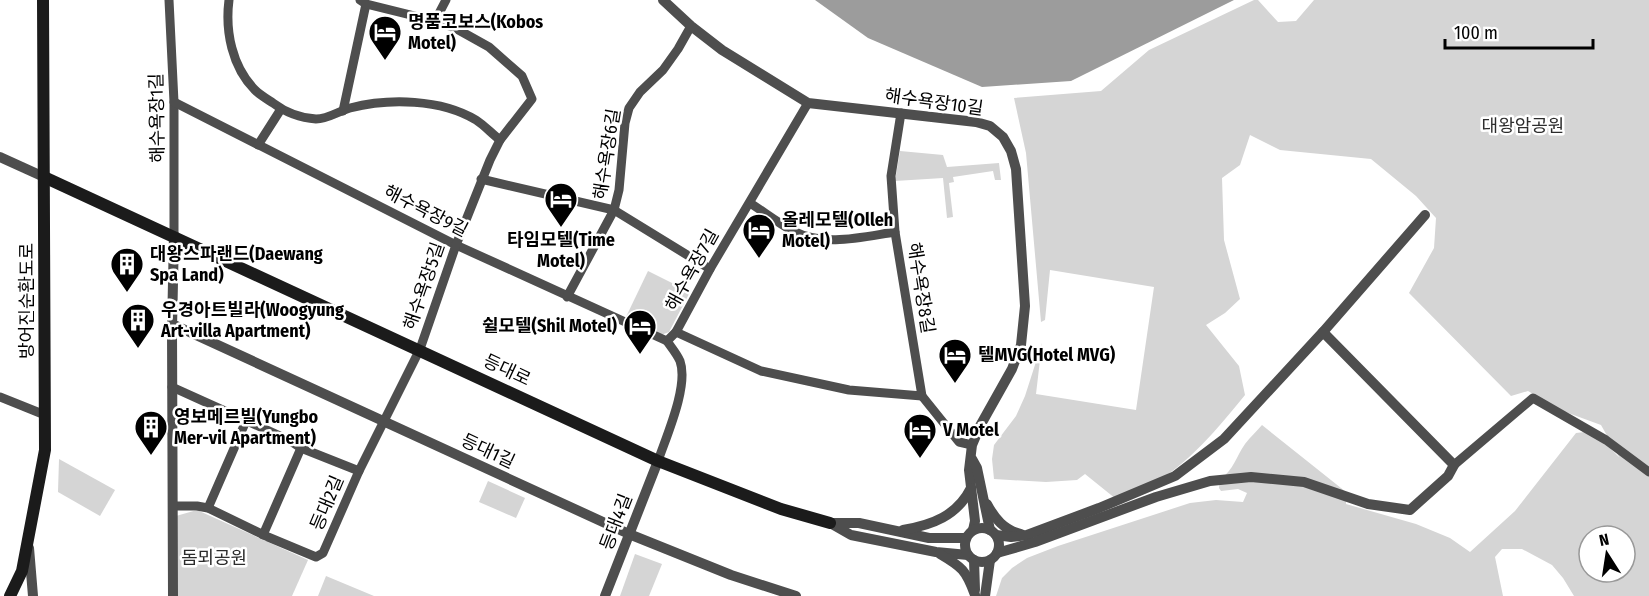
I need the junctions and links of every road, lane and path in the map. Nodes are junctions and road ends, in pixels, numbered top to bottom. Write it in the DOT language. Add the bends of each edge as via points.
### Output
graph roads {
  1 [pos="43,0"];
  2 [pos="169,0"];
  3 [pos="229,0"];
  4 [pos="446,0"];
  5 [pos="663,0"];
  6 [pos="363,2"];
  7 [pos="435,21"];
  8 [pos="691,26"];
  9 [pos="174,102"];
  10 [pos="808,103"];
  11 [pos="281,109"];
  12 [pos="343,111"];
  13 [pos="901,113"];
  14 [pos="500,140"];
  15 [pos="258,145"];
  16 [pos="0,156"];
  17 [pos="44,177"];
  18 [pos="481,179"];
  19 [pos="750,203"];
  20 [pos="614,210"];
  21 [pos="1425,215"];
  22 [pos="895,232"];
  23 [pos="174,235"];
  24 [pos="456,245"];
  25 [pos="710,270"];
  26 [pos="567,297"];
  27 [pos="172,324"];
  28 [pos="676,332"];
  29 [pos="1323,332"];
  30 [pos="667,341"];
  31 [pos="420,349"];
  32 [pos="172,387"];
  33 [pos="922,396"];
  34 [pos="0,397"];
  35 [pos="45,415"];
  36 [pos="246,421"];
  37 [pos="385,421"];
  38 [pos="972,445"];
  39 [pos="301,448"];
  40 [pos="658,461"];
  41 [pos="1454,465"];
  42 [pos="359,471"];
  43 [pos="1649,472"];
  44 [pos="976,491"];
  45 [pos="173,506"];
  46 [pos="208,508"];
  47 [pos="830,523"];
  48 [pos="896,531"];
  49 [pos="993,533"];
  50 [pos="628,534"];
  51 [pos="970,534"];
  52 [pos="263,535"];
  53 [pos="1027,535"];
  54 [pos="28,539"];
  55 [pos="936,552"];
  56 [pos="993,556"];
  57 [pos="971,558"];
  58 [pos="10,596"];
  59 [pos="33,596"];
  60 [pos="173,596"];
  61 [pos="604,596"];
  62 [pos="796,596"];
  63 [pos="978,596"];
  1 -- 17 [label="main road, 방어진순환도로"];
  2 -- 9 [label="street, 해수욕장1길"];
  3 -- 11 [label="street" via="227,28 239,67 255,90"];
  4 -- 7 [label="street"];
  5 -- 8 [label="street, 해수욕장10길"];
  6 -- 7 [label="street, 해수욕장5길"];
  6 -- 12 [label="street"];
  7 -- 14 [label="street, 해수욕장5길" via="489,47 522,76 532,99"];
  8 -- 10 [label="street, 해수욕장10길" via="722,50"];
  8 -- 20 [label="street, 해수욕장6길" via="663,70 629,108"];
  9 -- 15 [label="street, 해수욕장9길"];
  9 -- 23 [label="street, 해수욕장1길"];
  10 -- 13 [label="street, 해수욕장10길"];
  10 -- 19 [label="street, 해수욕장7길"];
  11 -- 12 [label="street" via="317,119"];
  11 -- 15 [label="street"];
  12 -- 14 [label="street" via="394,102 439,106 476,120"];
  13 -- 22 [label="street, 해수욕장8길" via="891,176"];
  13 -- 38 [label="street, 해수욕장10길" via="990,126 1003,137 1016,170 1025,306 1021,345"];
  14 -- 18 [label="street, 해수욕장5길"];
  15 -- 24 [label="street, 해수욕장9길"];
  16 -- 17 [label="street"];
  17 -- 23 [label="main road, 등대로"];
  17 -- 35 [label="main road, 방어진순환도로"];
  18 -- 20 [label="street"];
  18 -- 24 [label="street, 해수욕장5길"];
  19 -- 22 [label="street" via="794,232 820,239 846,240"];
  19 -- 25 [label="street, 해수욕장7길"];
  20 -- 25 [label="street"];
  20 -- 26 [label="street, 해수욕장6길"];
  21 -- 29 [label="street"];
  22 -- 33 [label="street, 해수욕장8길"];
  23 -- 27 [label="street"];
  23 -- 31 [label="main road, 등대로"];
  24 -- 26 [label="street, 해수욕장9길"];
  24 -- 31 [label="street, 해수욕장5길"];
  25 -- 28 [label="street, 해수욕장7길"];
  26 -- 30 [label="street, 해수욕장9길"];
  27 -- 32 [label="street"];
  27 -- 37 [label="street, 등대1길"];
  28 -- 30 [label="street, 해수욕장7길"];
  28 -- 33 [label="street" via="761,372 849,390"];
  29 -- 41 [label="street"];
  29 -- 53 [label="street" via="1224,440 1175,476"];
  30 -- 40 [label="street" via="680,361 681,379 675,413"];
  31 -- 37 [label="street, 해수욕장5길"];
  31 -- 40 [label="main road, 등대로"];
  32 -- 36 [label="street, 등대2길"];
  32 -- 45 [label="street"];
  33 -- 38 [label="street, 해수욕장8길" via="959,442"];
  34 -- 35 [label="street"];
  35 -- 54 [label="main road, 방어진순환도로" via="45,450"];
  36 -- 39 [label="street, 등대2길"];
  36 -- 46 [label="street"];
  37 -- 42 [label="street, 등대2길"];
  37 -- 50 [label="street, 등대1길"];
  38 -- 44 [label="street, 해수욕장10길" via="969,470"];
  39 -- 42 [label="street, 등대2길"];
  39 -- 52 [label="street"];
  40 -- 47 [label="main road, 등대로" via="781,509"];
  40 -- 50 [label="street, 등대4길"];
  41 -- 43 [label="street" via="1533,398 1606,440"];
  41 -- 56 [label="street" via="1448,476 1410,510 1368,504 1304,482 1251,477 1210,481"];
  42 -- 52 [label="street, 등대2길" via="323,553 317,558"];
  44 -- 48 [label="street" via="940,520"];
  44 -- 49 [label="street"];
  44 -- 51 [label="street" via="975,521"];
  44 -- 53 [label="street" via="1005,527"];
  45 -- 46 [label="street, 등대2길"];
  45 -- 60 [label="street"];
  46 -- 52 [label="street, 등대2길"];
  47 -- 48 [label="street" via="859,523"];
  47 -- 55 [label="street" via="851,535"];
  48 -- 51 [label="street" via="929,538"];
  49 -- 51 [label="street" via="980,528"];
  49 -- 53 [label="street"];
  49 -- 56 [label="street" via="999,543"];
  50 -- 61 [label="street, 등대4길"];
  50 -- 62 [label="street, 등대1길"];
  51 -- 57 [label="street" via="965,548"];
  54 -- 58 [label="main road, 방어진순환도로" via="22,571"];
  54 -- 59 [label="street"];
  55 -- 57 [label="street"];
  55 -- 63 [label="street" via="958,564"];
  56 -- 57 [label="street" via="982,562"];
  56 -- 63 [label="street"];
  57 -- 63 [label="street"];
}
